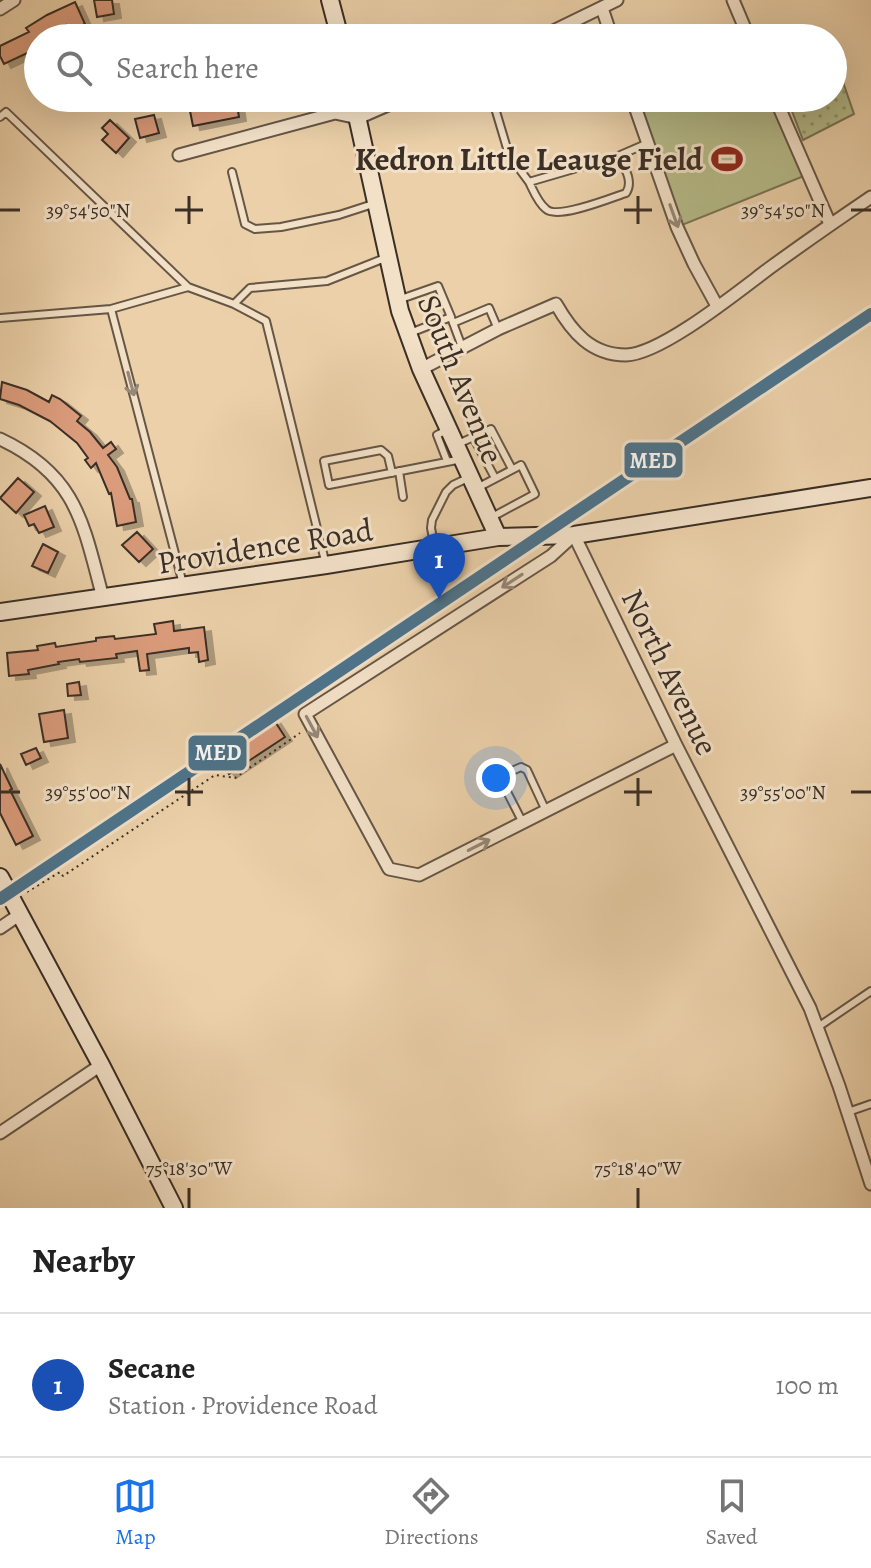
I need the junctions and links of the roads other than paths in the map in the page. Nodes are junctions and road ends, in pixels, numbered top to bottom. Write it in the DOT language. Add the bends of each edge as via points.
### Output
graph roads {
  1 [pos="330,0"];
  2 [pos="617,0"];
  3 [pos="733,0"];
  4 [pos="602,8"];
  5 [pos="336,24"];
  6 [pos="568,24"];
  7 [pos="607,24"];
  8 [pos="743,24"];
  9 [pos="356,112"];
  10 [pos="372,112"];
  11 [pos="496,112"];
  12 [pos="637,112"];
  13 [pos="781,112"];
  14 [pos="0,117"];
  15 [pos="358,118"];
  16 [pos="648,143"];
  17 [pos="179,155"];
  18 [pos="618,156"];
  19 [pos="232,172"];
  20 [pos="529,182"];
  21 [pos="871,197"];
  22 [pos="377,203"];
  23 [pos="830,224"];
  24 [pos="388,256"];
  25 [pos="188,287"];
  26 [pos="398,300"];
  27 [pos="234,304"];
  28 [pos="717,306"];
  29 [pos="111,309"];
  30 [pos="0,318"];
  31 [pos="452,320"];
  32 [pos="498,329"];
  33 [pos="408,334"];
  34 [pos="462,347"];
  35 [pos="421,369"];
  36 [pos="473,437"];
  37 [pos="0,439"];
  38 [pos="453,449"];
  39 [pos="512,469"];
  40 [pos="395,472"];
  41 [pos="495,478"];
  42 [pos="473,483"];
  43 [pos="871,488"];
  44 [pos="403,497"];
  45 [pos="489,519"];
  46 [pos="574,535"];
  47 [pos="498,537"];
  48 [pos="435,548"];
  49 [pos="326,565"];
  50 [pos="184,586"];
  51 [pos="103,598"];
  52 [pos="0,612"];
  53 [pos="676,745"];
  54 [pos="546,811"];
  55 [pos="523,823"];
  56 [pos="0,877"];
  57 [pos="19,915"];
  58 [pos="0,928"];
  59 [pos="871,991"];
  60 [pos="818,1027"];
  61 [pos="101,1065"];
  62 [pos="871,1104"];
  63 [pos="848,1112"];
  64 [pos="0,1133"];
  65 [pos="871,1184"];
  66 [pos="174,1208"];
  1 -- 5 [label="street"];
  2 -- 4 [label="street"];
  3 -- 8 [label="street"];
  4 -- 6 [label="street"];
  4 -- 7 [label="street"];
  9 -- 15 [label="street, South Avenue"];
  10 -- 15 [label="street"];
  11 -- 20 [label="lane" via="509,155"];
  12 -- 16 [label="street"];
  13 -- 23 [label="street"];
  14 -- 25 [label="lane" via="6,112"];
  15 -- 17 [label="street" via="335,113"];
  15 -- 22 [label="street, South Avenue"];
  16 -- 18 [label="lane"];
  16 -- 28 [label="street, one-way" via="677,227"];
  18 -- 20 [label="lane"];
  18 -- 20 [label="lane" via="630,184 626,193 562,213 544,208"];
  19 -- 22 [label="lane" via="245,224 255,229"];
  21 -- 23 [label="street"];
  22 -- 24 [label="street, South Avenue"];
  23 -- 28 [label="street"];
  24 -- 26 [label="street, South Avenue"];
  24 -- 27 [label="lane" via="327,281 250,288"];
  25 -- 27 [label="lane"];
  25 -- 29 [label="lane"];
  26 -- 31 [label="lane" via="438,286"];
  26 -- 33 [label="street, South Avenue"];
  27 -- 49 [label="lane" via="266,321"];
  28 -- 32 [label="street" via="667,341 624,355 587,343 556,304"];
  29 -- 30 [label="lane"];
  29 -- 50 [label="lane, one-way"];
  31 -- 32 [label="lane" via="489,308"];
  31 -- 33 [label="lane"];
  31 -- 34 [label="lane"];
  32 -- 34 [label="street"];
  33 -- 35 [label="street, South Avenue"];
  34 -- 35 [label="street"];
  35 -- 38 [label="street, South Avenue"];
  36 -- 38 [label="lane"];
  36 -- 39 [label="lane" via="491,429"];
  36 -- 41 [label="lane"];
  37 -- 51 [label="street" via="51,472 69,496 83,524"];
  38 -- 40 [label="lane"];
  38 -- 42 [label="street, South Avenue"];
  39 -- 41 [label="lane"];
  39 -- 45 [label="lane" via="521,465 535,494"];
  40 -- 40 [label="lane" via="329,485 324,461 381,450"];
  40 -- 44 [label="lane"];
  41 -- 42 [label="lane"];
  42 -- 45 [label="street, South Avenue"];
  42 -- 48 [label="lane" via="449,488 431,524"];
  43 -- 46 [label="street, Providence Road"];
  45 -- 47 [label="street, South Avenue"];
  46 -- 47 [label="street, Providence Road"];
  46 -- 53 [label="street, North Avenue"];
  46 -- 55 [label="street, one-way" via="551,556 305,714 389,869 419,875"];
  47 -- 48 [label="street, Providence Road"];
  48 -- 49 [label="street, Providence Road"];
  49 -- 50 [label="street, Providence Road"];
  50 -- 51 [label="street, Providence Road"];
  51 -- 52 [label="street, Providence Road"];
  53 -- 54 [label="street"];
  53 -- 60 [label="street, North Avenue"];
  54 -- 55 [label="street"];
  54 -- 55 [label="lane" via="527,770 521,767 503,775"];
  56 -- 57 [label="street"];
  57 -- 58 [label="street"];
  57 -- 61 [label="street"];
  59 -- 60 [label="lane"];
  60 -- 63 [label="street, North Avenue"];
  61 -- 64 [label="street"];
  61 -- 66 [label="street"];
  62 -- 63 [label="lane"];
  63 -- 65 [label="street, North Avenue"];
}
